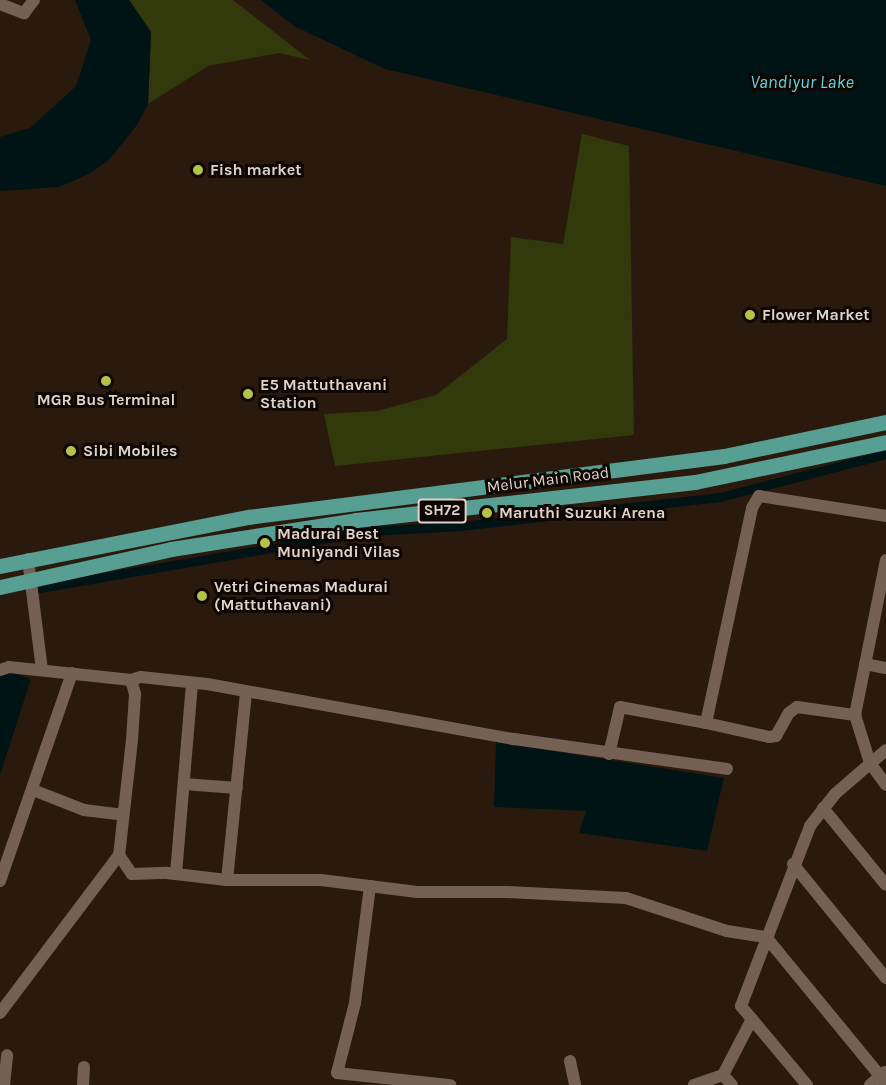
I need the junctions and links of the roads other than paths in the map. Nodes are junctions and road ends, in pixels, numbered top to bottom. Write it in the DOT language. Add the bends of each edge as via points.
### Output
graph roads {
  1 [pos="34,0"];
  2 [pos="0,4"];
  3 [pos="886,422"];
  4 [pos="886,442"];
  5 [pos="886,516"];
  6 [pos="28,559"];
  7 [pos="886,560"];
  8 [pos="0,566"];
  9 [pos="29,579"];
  10 [pos="0,587"];
  11 [pos="865,664"];
  12 [pos="886,668"];
  13 [pos="0,670"];
  14 [pos="42,670"];
  15 [pos="72,673"];
  16 [pos="131,680"];
  17 [pos="192,684"];
  18 [pos="246,694"];
  19 [pos="855,715"];
  20 [pos="706,723"];
  21 [pos="886,750"];
  22 [pos="609,754"];
  23 [pos="870,763"];
  24 [pos="727,770"];
  25 [pos="184,784"];
  26 [pos="886,785"];
  27 [pos="237,788"];
  28 [pos="33,790"];
  29 [pos="823,808"];
  30 [pos="122,815"];
  31 [pos="119,855"];
  32 [pos="793,864"];
  33 [pos="176,874"];
  34 [pos="227,880"];
  35 [pos="0,881"];
  36 [pos="370,885"];
  37 [pos="886,885"];
  38 [pos="766,937"];
  39 [pos="886,978"];
  40 [pos="0,1013"];
  41 [pos="752,1019"];
  42 [pos="7,1055"];
  43 [pos="570,1061"];
  44 [pos="84,1067"];
  45 [pos="723,1074"];
  46 [pos="884,1077"];
  47 [pos="4,1085"];
  48 [pos="83,1085"];
  49 [pos="450,1085"];
  50 [pos="575,1085"];
  51 [pos="694,1085"];
  52 [pos="732,1085"];
  53 [pos="807,1085"];
  54 [pos="870,1085"];
  1 -- 2 [label="street" via="24,13"];
  3 -- 6 [label="main road, Melur Main Road / SH72" via="724,456 261,514"];
  4 -- 9 [label="main road, Melur Main Road / SH72" via="695,482 357,520 171,549"];
  5 -- 20 [label="street" via="767,494 755,500"];
  6 -- 8 [label="main road, Melur Main Road / SH72"];
  6 -- 9 [label="street"];
  7 -- 11 [label="street"];
  9 -- 10 [label="main road, Melur Main Road / SH72"];
  9 -- 14 [label="street"];
  11 -- 12 [label="street"];
  11 -- 19 [label="street"];
  13 -- 14 [label="street"];
  14 -- 15 [label="street"];
  15 -- 16 [label="street"];
  15 -- 28 [label="street"];
  16 -- 17 [label="street" via="141,677"];
  16 -- 30 [label="street" via="135,693 132,740"];
  17 -- 18 [label="street"];
  17 -- 25 [label="street"];
  18 -- 22 [label="street" via="284,697 327,709"];
  18 -- 27 [label="street"];
  19 -- 20 [label="street" via="797,706 776,736 769,737"];
  19 -- 23 [label="street"];
  20 -- 22 [label="street" via="620,707"];
  21 -- 23 [label="street"];
  22 -- 24 [label="street"];
  23 -- 26 [label="street"];
  23 -- 29 [label="street"];
  25 -- 27 [label="street"];
  25 -- 33 [label="street"];
  27 -- 34 [label="street"];
  28 -- 30 [label="street" via="84,810"];
  28 -- 35 [label="street"];
  29 -- 32 [label="street"];
  29 -- 37 [label="street"];
  30 -- 31 [label="street"];
  31 -- 33 [label="street" via="132,874"];
  31 -- 40 [label="street"];
  32 -- 38 [label="street"];
  32 -- 39 [label="street"];
  33 -- 34 [label="street"];
  34 -- 36 [label="street" via="321,880"];
  36 -- 38 [label="street" via="417,892 626,898 727,931"];
  36 -- 49 [label="street" via="355,1003 337,1073"];
  38 -- 41 [label="street" via="741,1006"];
  38 -- 46 [label="street"];
  41 -- 45 [label="street"];
  41 -- 53 [label="street"];
  42 -- 47 [label="street"];
  43 -- 50 [label="street"];
  44 -- 48 [label="street"];
  45 -- 51 [label="street"];
  45 -- 52 [label="street"];
  46 -- 54 [label="street"];
}
